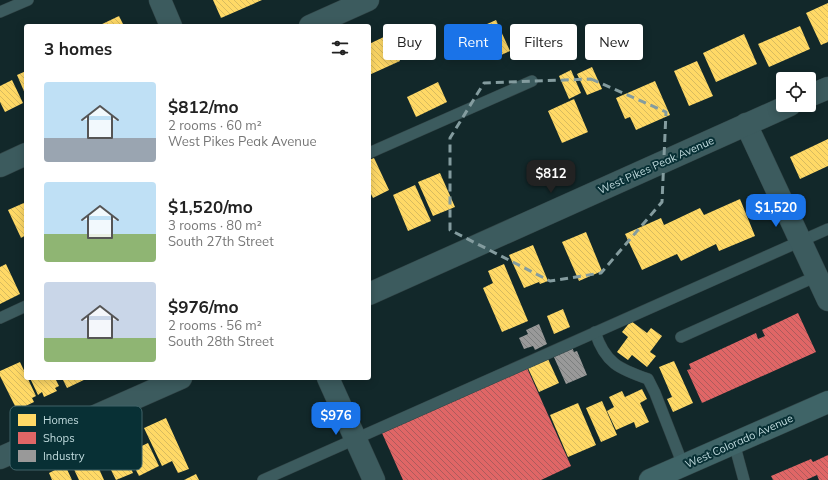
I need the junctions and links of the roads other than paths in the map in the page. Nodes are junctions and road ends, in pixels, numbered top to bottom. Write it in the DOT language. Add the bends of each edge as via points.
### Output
graph roads {
  1 [pos="28,0"];
  2 [pos="160,0"];
  3 [pos="368,0"];
  4 [pos="0,12"];
  5 [pos="170,24"];
  6 [pos="314,24"];
  7 [pos="532,81"];
  8 [pos="828,88"];
  9 [pos="816,93"];
  10 [pos="776,111"];
  11 [pos="746,124"];
  12 [pos="371,151"];
  13 [pos="24,155"];
  14 [pos="0,166"];
  15 [pos="828,229"];
  16 [pos="801,242"];
  17 [pos="817,276"];
  18 [pos="371,293"];
  19 [pos="828,300"];
  20 [pos="24,307"];
  21 [pos="0,318"];
  22 [pos="595,332"];
  23 [pos="680,337"];
  24 [pos="176,380"];
  25 [pos="329,380"];
  26 [pos="828,402"];
  27 [pos="118,406"];
  28 [pos="355,438"];
  29 [pos="734,443"];
  30 [pos="10,454"];
  31 [pos="0,458"];
  32 [pos="683,465"];
  33 [pos="262,480"];
  34 [pos="374,480"];
  35 [pos="650,480"];
  36 [pos="744,480"];
  1 -- 4 [label="lane"];
  2 -- 5 [label="street"];
  3 -- 6 [label="street"];
  7 -- 12 [label="lane"];
  8 -- 9 [label="street"];
  10 -- 11 [label="street, West Pikes Peak Avenue"];
  11 -- 16 [label="street"];
  11 -- 18 [label="street, West Pikes Peak Avenue"];
  13 -- 14 [label="street"];
  15 -- 16 [label="lane"];
  16 -- 17 [label="street"];
  16 -- 22 [label="lane"];
  17 -- 19 [label="street"];
  17 -- 23 [label="lane"];
  20 -- 21 [label="lane"];
  22 -- 28 [label="lane"];
  22 -- 32 [label="lane" via="600,347 610,361 624,370 648,379"];
  24 -- 27 [label="street"];
  25 -- 28 [label="street"];
  26 -- 29 [label="main road, West Colorado Avenue"];
  28 -- 33 [label="lane"];
  28 -- 34 [label="street"];
  29 -- 32 [label="main road, West Colorado Avenue"];
  29 -- 36 [label="lane"];
  30 -- 31 [label="street"];
  32 -- 35 [label="main road, West Colorado Avenue"];
}
